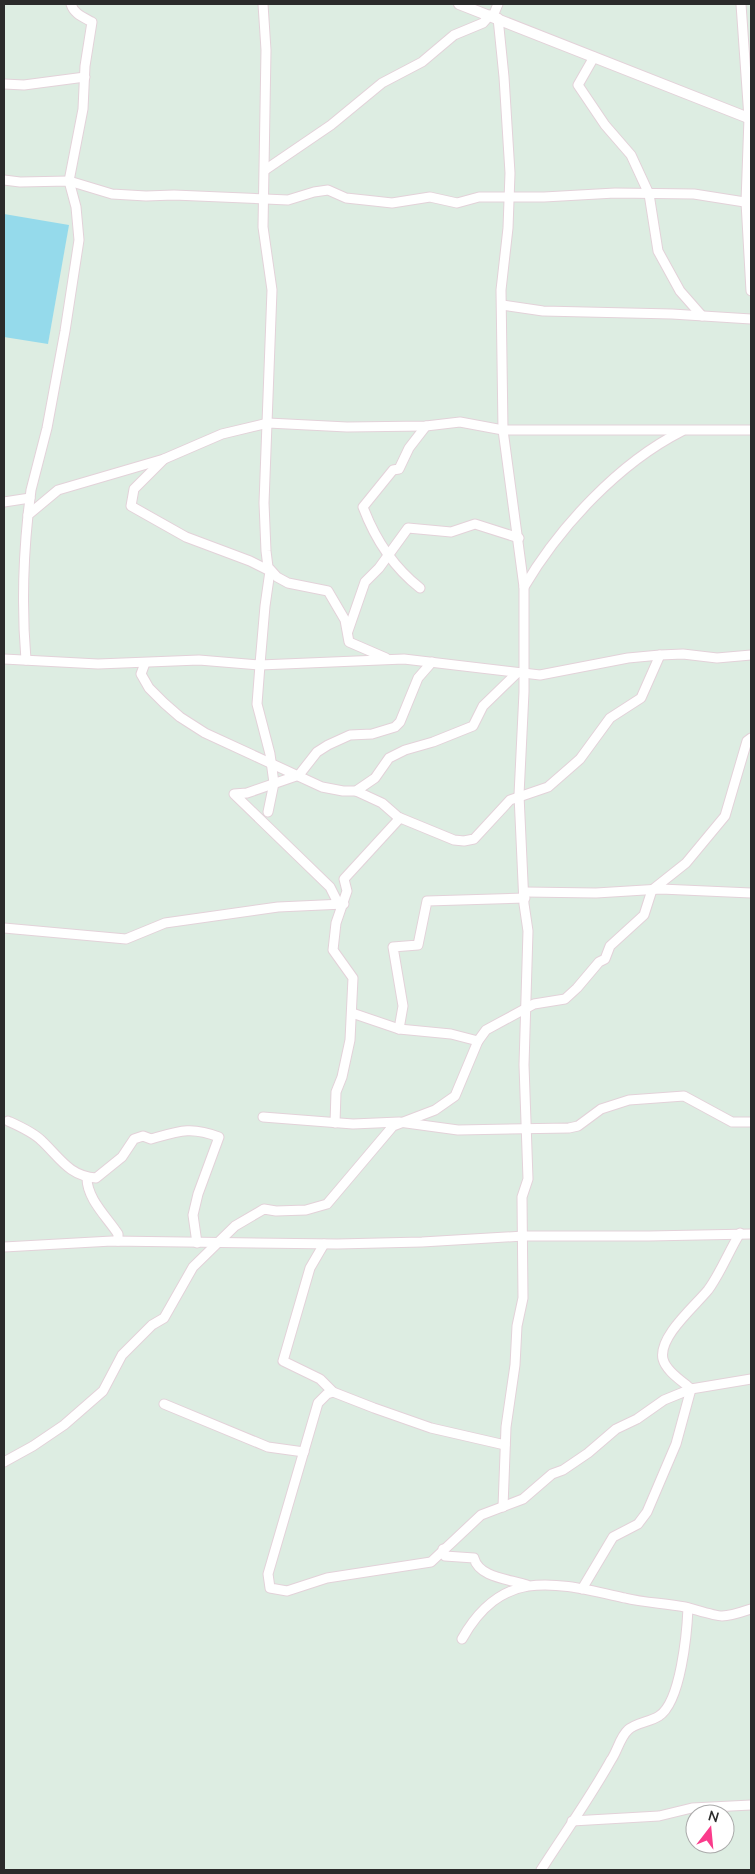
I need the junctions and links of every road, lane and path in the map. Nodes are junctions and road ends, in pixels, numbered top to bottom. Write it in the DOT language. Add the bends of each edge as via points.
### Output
graph roads {
  1 [pos="70,4"];
  2 [pos="263,4"];
  3 [pos="459,4"];
  4 [pos="498,4"];
  5 [pos="741,4"];
  6 [pos="494,16"];
  7 [pos="594,57"];
  8 [pos="85,77"];
  9 [pos="4,84"];
  10 [pos="750,118"];
  11 [pos="265,170"];
  12 [pos="4,180"];
  13 [pos="69,180"];
  14 [pos="649,194"];
  15 [pos="510,197"];
  16 [pos="264,199"];
  17 [pos="748,202"];
  18 [pos="751,291"];
  19 [pos="502,305"];
  20 [pos="702,316"];
  21 [pos="751,319"];
  22 [pos="268,422"];
  23 [pos="426,426"];
  24 [pos="503,430"];
  25 [pos="684,430"];
  26 [pos="751,430"];
  27 [pos="164,458"];
  28 [pos="30,498"];
  29 [pos="4,502"];
  30 [pos="28,515"];
  31 [pos="519,538"];
  32 [pos="388,555"];
  33 [pos="270,571"];
  34 [pos="524,587"];
  35 [pos="420,588"];
  36 [pos="346,636"];
  37 [pos="660,655"];
  38 [pos="751,655"];
  39 [pos="386,658"];
  40 [pos="4,659"];
  41 [pos="26,660"];
  42 [pos="432,662"];
  43 [pos="146,663"];
  44 [pos="260,664"];
  45 [pos="520,673"];
  46 [pos="751,738"];
  47 [pos="271,762"];
  48 [pos="299,775"];
  49 [pos="274,783"];
  50 [pos="356,791"];
  51 [pos="519,795"];
  52 [pos="268,812"];
  53 [pos="400,818"];
  54 [pos="652,890"];
  55 [pos="751,893"];
  56 [pos="525,895"];
  57 [pos="341,905"];
  58 [pos="4,928"];
  59 [pos="525,1011"];
  60 [pos="352,1013"];
  61 [pos="399,1030"];
  62 [pos="478,1041"];
  63 [pos="263,1117"];
  64 [pos="8,1121"];
  65 [pos="399,1122"];
  66 [pos="751,1122"];
  67 [pos="335,1123"];
  68 [pos="526,1129"];
  69 [pos="86,1178"];
  70 [pos="740,1233"];
  71 [pos="751,1234"];
  72 [pos="524,1236"];
  73 [pos="118,1241"];
  74 [pos="197,1243"];
  75 [pos="216,1244"];
  76 [pos="324,1244"];
  77 [pos="4,1247"];
  78 [pos="751,1379"];
  79 [pos="691,1389"];
  80 [pos="333,1392"];
  81 [pos="164,1404"];
  82 [pos="505,1445"];
  83 [pos="304,1452"];
  84 [pos="4,1462"];
  85 [pos="504,1507"];
  86 [pos="443,1549"];
  87 [pos="529,1585"];
  88 [pos="582,1588"];
  89 [pos="688,1608"];
  90 [pos="751,1609"];
  91 [pos="462,1638"];
  92 [pos="751,1805"];
  93 [pos="572,1821"];
  94 [pos="541,1870"];
  1 -- 8 [label="street" via="80,16 92,22"];
  2 -- 11 [label="street"];
  3 -- 6 [label="street"];
  4 -- 6 [label="street"];
  5 -- 10 [label="street"];
  6 -- 7 [label="street"];
  6 -- 11 [label="street" via="454,34 422,62 382,83 331,125"];
  6 -- 15 [label="street" via="504,77"];
  7 -- 10 [label="street"];
  7 -- 14 [label="street" via="578,85 605,125 631,155"];
  8 -- 9 [label="street" via="24,85"];
  8 -- 13 [label="street" via="83,109"];
  10 -- 17 [label="street"];
  11 -- 16 [label="street"];
  12 -- 13 [label="street"];
  13 -- 16 [label="street" via="112,194"];
  13 -- 28 [label="street" via="79,240 47,428"];
  14 -- 15 [label="street"];
  14 -- 17 [label="street" via="703,195"];
  14 -- 20 [label="street" via="658,252 680,291"];
  15 -- 16 [label="street" via="479,197 457,203 430,197 392,203 346,198 328,190 288,200"];
  15 -- 19 [label="street"];
  16 -- 22 [label="street" via="263,227 272,290"];
  17 -- 18 [label="street"];
  19 -- 20 [label="street" via="543,311"];
  19 -- 24 [label="street"];
  20 -- 21 [label="street"];
  22 -- 23 [label="street" via="347,427"];
  22 -- 27 [label="street" via="222,434"];
  22 -- 33 [label="street" via="265,533"];
  23 -- 24 [label="street" via="460,422"];
  23 -- 32 [label="street" via="409,448 399,469 393,470 363,507 374,535"];
  24 -- 25 [label="street"];
  24 -- 31 [label="street"];
  25 -- 26 [label="street"];
  25 -- 34 [label="street" via="637,457 591,501 555,542"];
  27 -- 30 [label="street" via="58,490"];
  27 -- 33 [label="street" via="134,489 131,506 186,537"];
  28 -- 29 [label="street"];
  28 -- 30 [label="street"];
  30 -- 41 [label="street"];
  31 -- 32 [label="street" via="475,524 451,532 411,527 405,530"];
  31 -- 34 [label="street"];
  32 -- 35 [label="street"];
  32 -- 36 [label="street" via="364,582"];
  33 -- 36 [label="street" via="288,583 328,591 345,620"];
  33 -- 44 [label="street"];
  34 -- 45 [label="street"];
  36 -- 39 [label="street" via="352,644"];
  37 -- 38 [label="street" via="717,658"];
  37 -- 45 [label="street" via="540,675"];
  37 -- 51 [label="street" via="641,698 610,718 580,759 548,786 535,793"];
  39 -- 42 [label="street"];
  39 -- 44 [label="street" via="369,662"];
  40 -- 41 [label="street"];
  41 -- 43 [label="street"];
  42 -- 45 [label="street"];
  42 -- 48 [label="street" via="418,678 395,727 372,734 350,735 328,745 317,752"];
  43 -- 44 [label="street" via="199,660"];
  43 -- 47 [label="street" via="141,674 148,688 180,717 205,733"];
  44 -- 47 [label="street" via="256,704"];
  45 -- 50 [label="street" via="483,706 473,726 389,758 375,778"];
  45 -- 51 [label="street"];
  46 -- 54 [label="street" via="746,741 725,816 686,863"];
  47 -- 48 [label="street"];
  47 -- 49 [label="street"];
  48 -- 49 [label="street"];
  48 -- 50 [label="street" via="322,787"];
  49 -- 52 [label="street"];
  49 -- 57 [label="street" via="234,794 330,886"];
  50 -- 53 [label="street" via="382,803"];
  51 -- 53 [label="street" via="469,841 454,840"];
  51 -- 56 [label="street"];
  53 -- 57 [label="street" via="344,879 346,891"];
  54 -- 55 [label="street"];
  54 -- 56 [label="street"];
  54 -- 59 [label="street" via="644,914 610,946 605,958 572,994 559,1001 534,1004"];
  56 -- 59 [label="street" via="528,931"];
  56 -- 61 [label="street" via="426,901 418,945 393,947 403,1006"];
  57 -- 58 [label="street" via="278,907 165,922 126,939"];
  57 -- 60 [label="street" via="333,950 352,978"];
  59 -- 62 [label="street" via="494,1024"];
  59 -- 68 [label="street"];
  60 -- 61 [label="street"];
  60 -- 67 [label="street" via="342,1077 336,1092"];
  61 -- 62 [label="street" via="451,1034"];
  62 -- 65 [label="street" via="459,1088 450,1101"];
  63 -- 67 [label="street"];
  64 -- 69 [label="street" via="41,1140 61,1163"];
  65 -- 67 [label="street"];
  65 -- 68 [label="street" via="458,1130"];
  65 -- 75 [label="street" via="327,1204 306,1210 264,1209 235,1226"];
  66 -- 68 [label="street" via="732,1122 684,1096 640,1098 615,1104 601,1109 574,1128"];
  68 -- 72 [label="street" via="528,1179 522,1197"];
  69 -- 73 [label="street" via="98,1208 118,1234"];
  69 -- 74 [label="street" via="96,1178 122,1157 134,1139 143,1136 151,1139 185,1129 202,1130 219,1137 193,1215"];
  70 -- 71 [label="street"];
  70 -- 72 [label="street"];
  70 -- 79 [label="street" via="707,1290 664,1345 662,1357 666,1366"];
  72 -- 76 [label="street"];
  72 -- 82 [label="street" via="523,1298 517,1326"];
  73 -- 74 [label="street"];
  73 -- 77 [label="street"];
  74 -- 75 [label="street"];
  75 -- 76 [label="street"];
  75 -- 84 [label="street" via="193,1267 164,1318 152,1325 122,1355 103,1391 64,1425"];
  76 -- 80 [label="street" via="310,1268 283,1361 320,1379"];
  78 -- 79 [label="street"];
  79 -- 85 [label="street" via="678,1393 616,1429 588,1453 552,1474 523,1499"];
  79 -- 88 [label="street" via="676,1444 647,1512 638,1524 613,1537"];
  80 -- 82 [label="street" via="432,1428"];
  80 -- 83 [label="street" via="318,1403"];
  81 -- 83 [label="street" via="268,1447"];
  82 -- 85 [label="street"];
  83 -- 86 [label="street" via="268,1574 270,1588 287,1590 327,1578 431,1562"];
  85 -- 86 [label="street" via="481,1515"];
  86 -- 87 [label="street" via="445,1556 474,1558 483,1572"];
  87 -- 88 [label="street"];
  87 -- 91 [label="street" via="509,1590 493,1600 474,1618"];
  88 -- 89 [label="street" via="652,1604"];
  89 -- 90 [label="street" via="720,1617"];
  89 -- 93 [label="street" via="679,1682 670,1701 661,1715 628,1730"];
  92 -- 93 [label="street" via="692,1808 659,1816"];
  93 -- 94 [label="street"];
}
